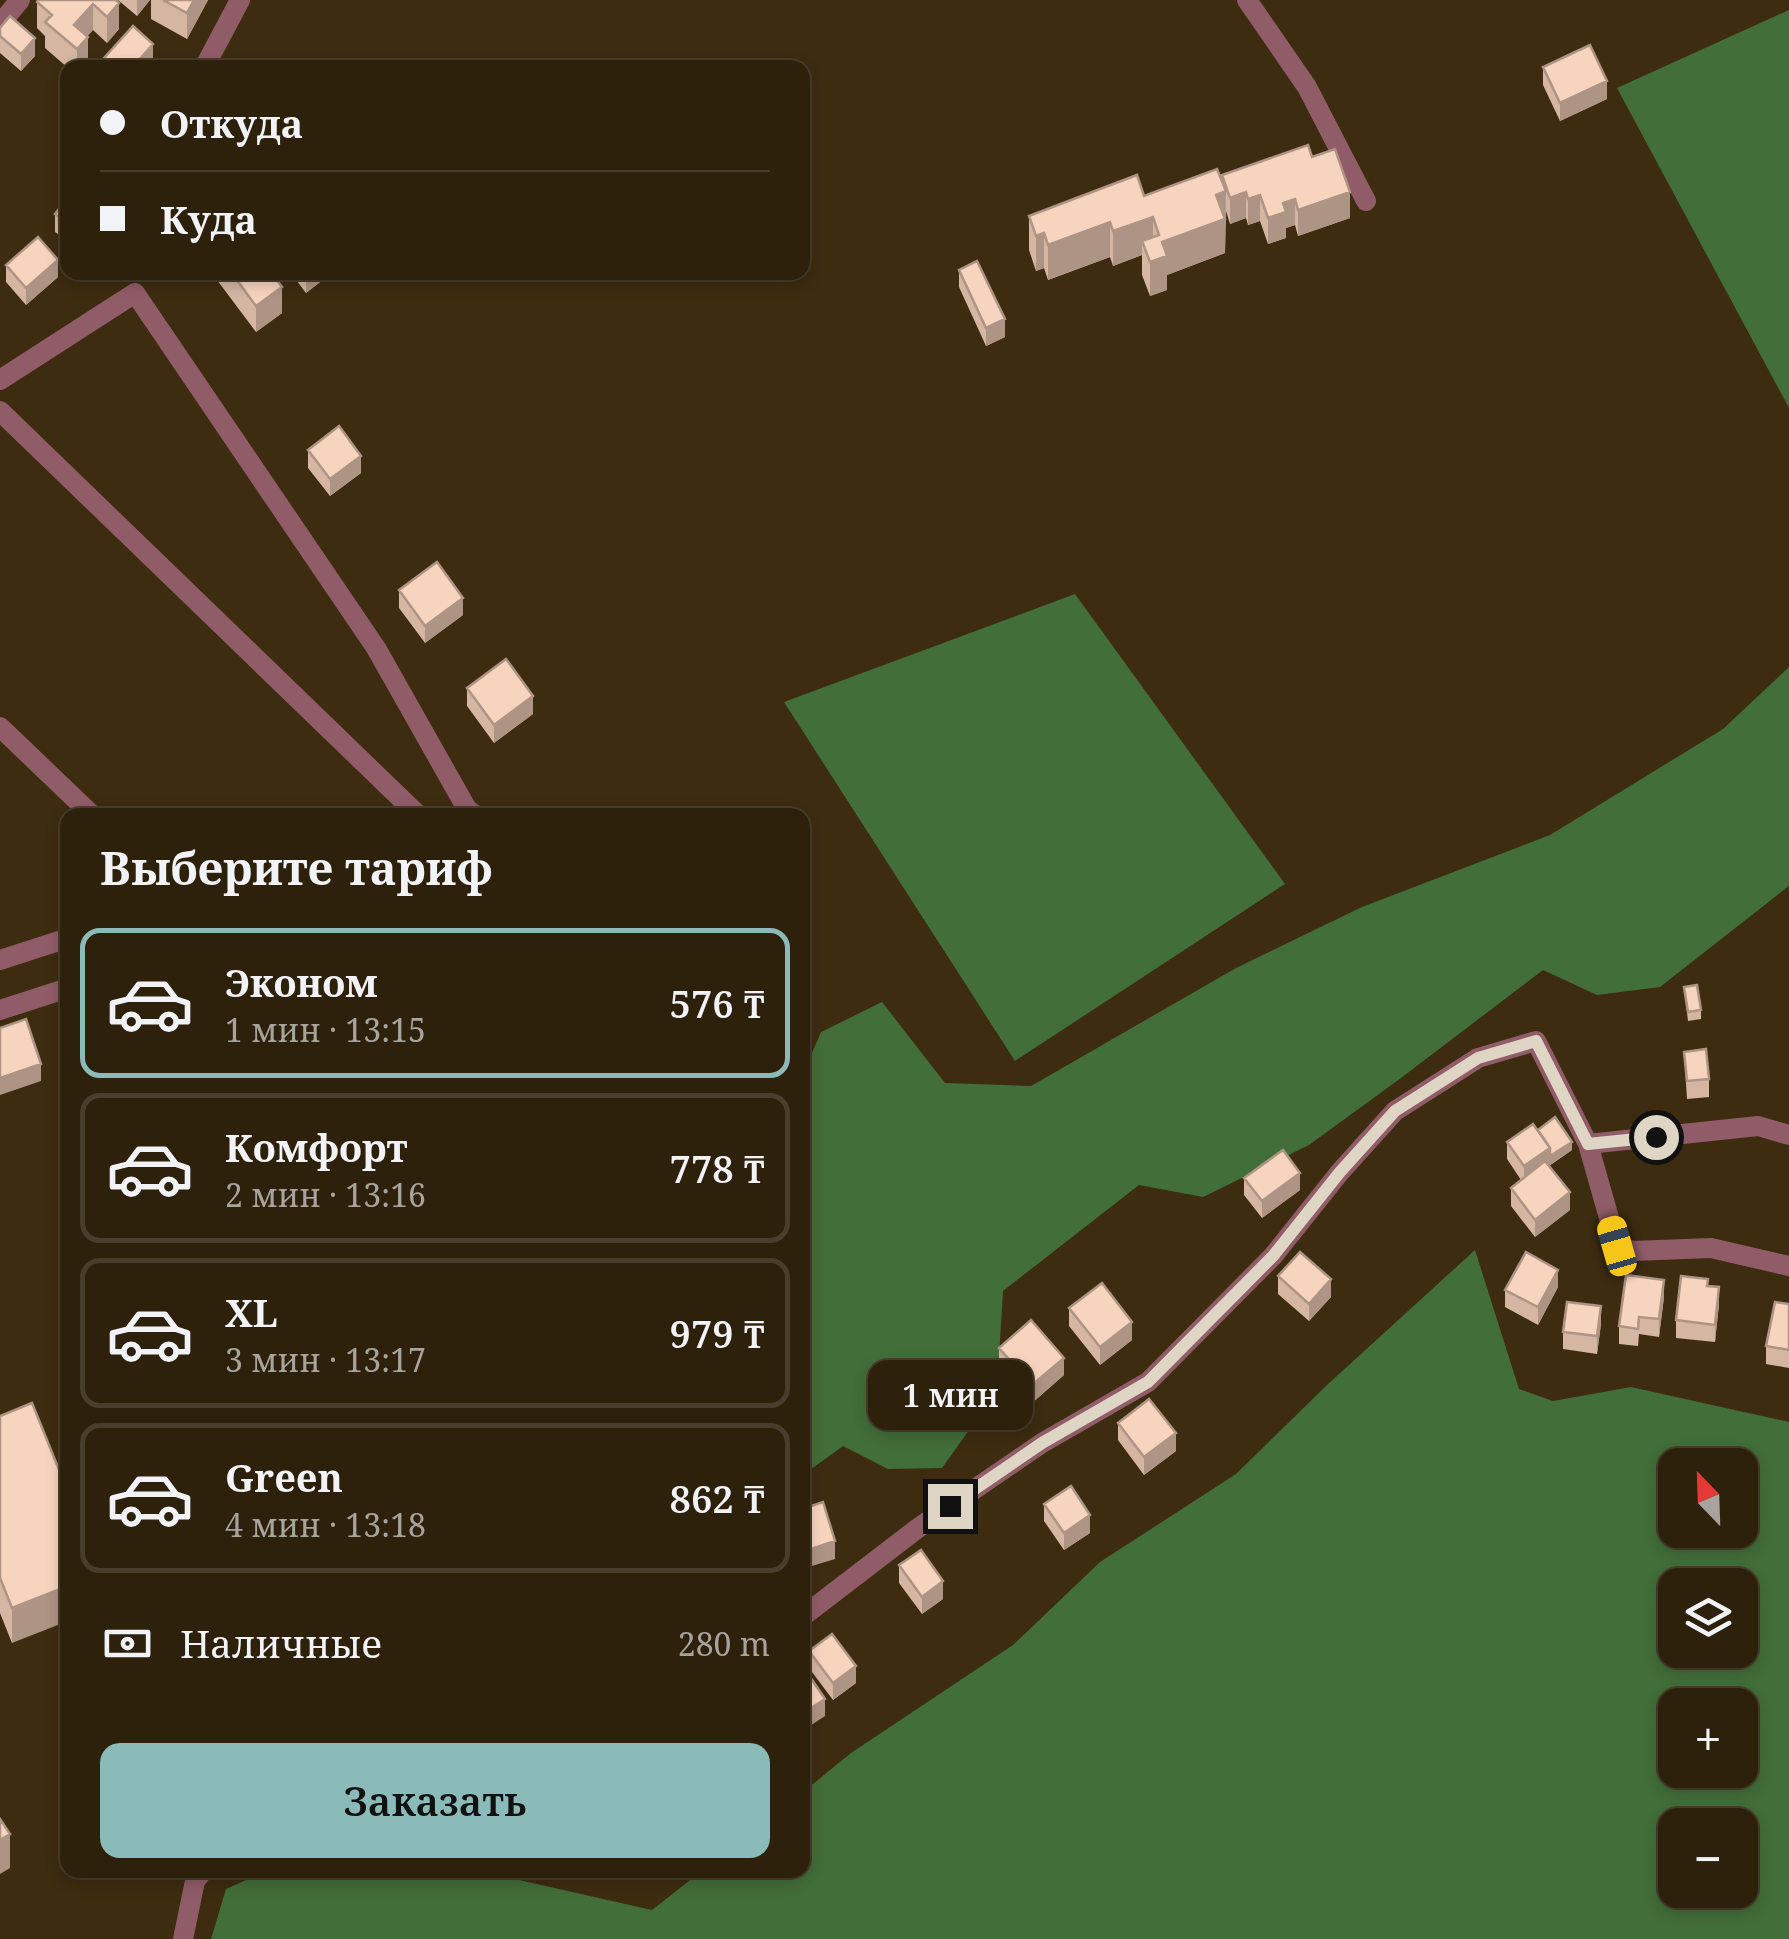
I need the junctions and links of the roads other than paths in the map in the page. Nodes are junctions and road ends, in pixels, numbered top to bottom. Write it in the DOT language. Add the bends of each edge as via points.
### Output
graph roads {
  1 [pos="20,0"];
  2 [pos="240,0"];
  3 [pos="1247,0"];
  4 [pos="0,24"];
  5 [pos="208,60"];
  6 [pos="1366,201"];
  7 [pos="0,380"];
  8 [pos="0,411"];
  9 [pos="0,726"];
  10 [pos="85,808"];
  11 [pos="411,808"];
  12 [pos="460,808"];
  13 [pos="60,941"];
  14 [pos="0,960"];
  15 [pos="60,991"];
  16 [pos="0,1010"];
  17 [pos="1789,1135"];
  18 [pos="1588,1144"];
  19 [pos="1789,1266"];
  20 [pos="810,1611"];
  21 [pos="197,1878"];
  22 [pos="183,1939"];
  1 -- 4 [label="street"];
  2 -- 5 [label="street"];
  3 -- 6 [label="street" via="1306,86"];
  7 -- 12 [label="street" via="135,293 376,648"];
  8 -- 11 [label="street"];
  9 -- 10 [label="street"];
  13 -- 14 [label="street"];
  15 -- 16 [label="street"];
  17 -- 18 [label="street" via="1758,1126"];
  18 -- 19 [label="street" via="1617,1246 1712,1248"];
  18 -- 20 [label="street" via="1536,1041 1478,1058 1395,1111 1273,1256 1148,1382 1027,1453"];
  21 -- 22 [label="street"];
}
